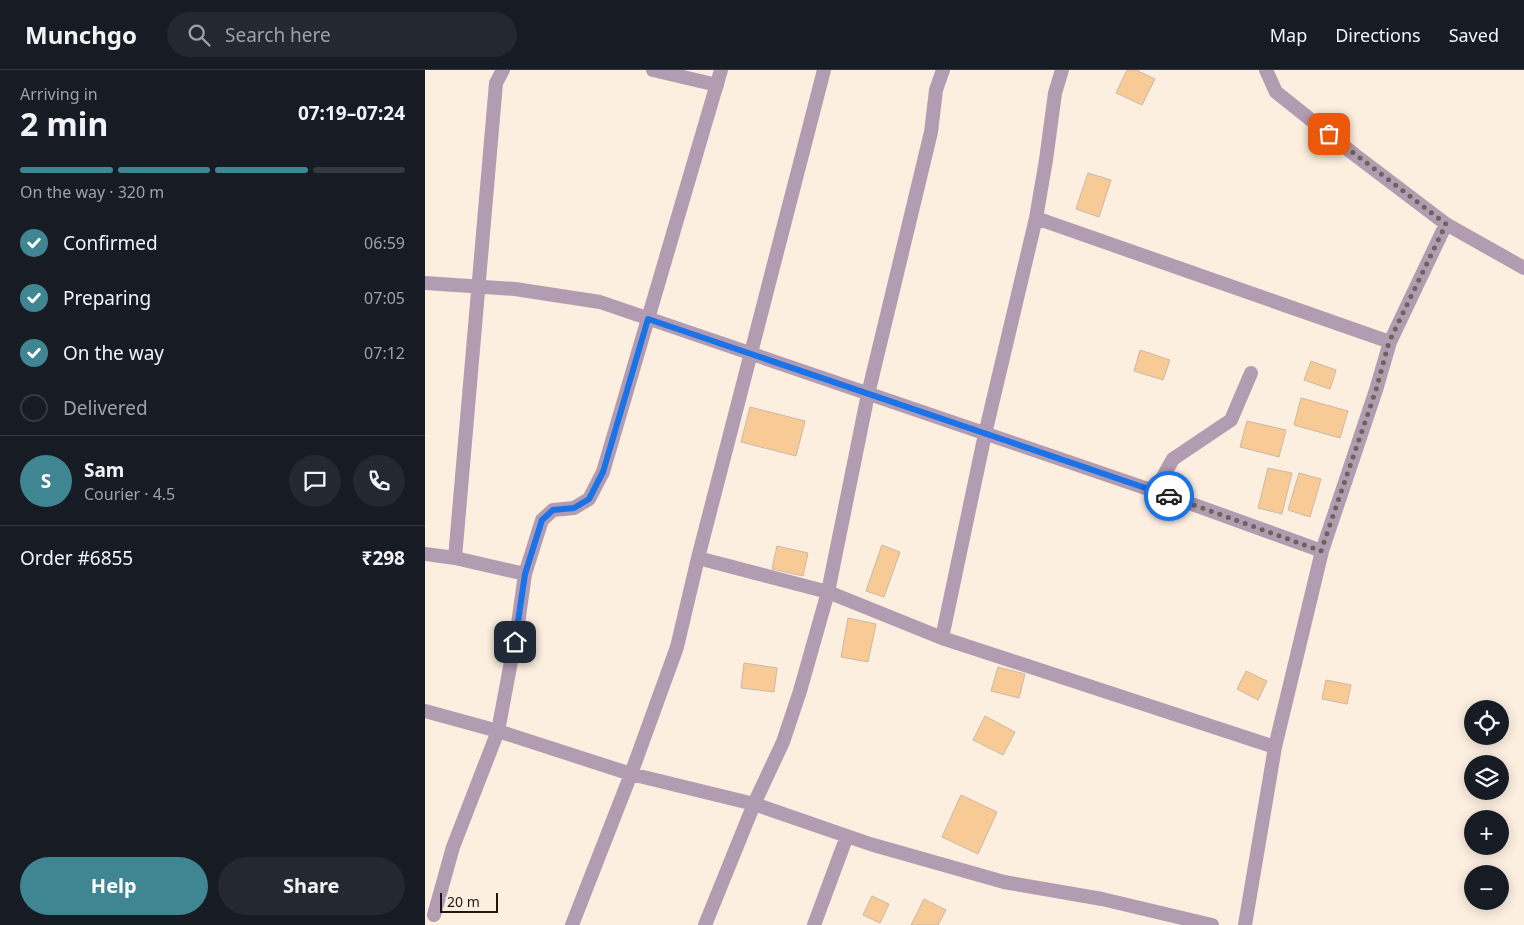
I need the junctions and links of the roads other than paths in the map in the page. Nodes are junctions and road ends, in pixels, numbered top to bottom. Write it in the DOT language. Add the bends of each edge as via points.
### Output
graph roads {
  1 [pos="503,70"];
  2 [pos="653,70"];
  3 [pos="721,70"];
  4 [pos="824,70"];
  5 [pos="943,70"];
  6 [pos="1062,70"];
  7 [pos="1266,70"];
  8 [pos="717,85"];
  9 [pos="1036,218"];
  10 [pos="1446,224"];
  11 [pos="1524,268"];
  12 [pos="425,283"];
  13 [pos="479,287"];
  14 [pos="648,319"];
  15 [pos="1389,342"];
  16 [pos="752,354"];
  17 [pos="1251,373"];
  18 [pos="867,394"];
  19 [pos="985,434"];
  20 [pos="1155,491"];
  21 [pos="1321,551"];
  22 [pos="425,554"];
  23 [pos="455,558"];
  24 [pos="698,558"];
  25 [pos="525,574"];
  26 [pos="827,592"];
  27 [pos="942,638"];
  28 [pos="425,711"];
  29 [pos="498,731"];
  30 [pos="1275,747"];
  31 [pos="631,774"];
  32 [pos="754,804"];
  33 [pos="847,836"];
  34 [pos="434,915"];
  35 [pos="572,925"];
  36 [pos="705,925"];
  37 [pos="814,925"];
  38 [pos="1212,925"];
  39 [pos="1245,925"];
  1 -- 13 [label="street" via="496,83"];
  2 -- 8 [label="street"];
  3 -- 8 [label="street"];
  4 -- 16 [label="street"];
  5 -- 18 [label="street"];
  6 -- 9 [label="street" via="1055,93"];
  7 -- 10 [label="street" via="1276,92"];
  8 -- 14 [label="street"];
  9 -- 15 [label="street"];
  9 -- 19 [label="street"];
  10 -- 11 [label="street"];
  10 -- 15 [label="street"];
  12 -- 13 [label="street"];
  13 -- 14 [label="street" via="600,302"];
  13 -- 23 [label="street"];
  14 -- 16 [label="street"];
  14 -- 25 [label="street" via="603,472 589,499 574,508 553,510 542,520"];
  15 -- 21 [label="street"];
  16 -- 18 [label="street"];
  16 -- 24 [label="street"];
  17 -- 20 [label="street" via="1231,420 1173,459"];
  18 -- 19 [label="street"];
  18 -- 26 [label="street"];
  19 -- 20 [label="street"];
  19 -- 27 [label="street"];
  20 -- 21 [label="street"];
  21 -- 30 [label="street"];
  22 -- 23 [label="street"];
  23 -- 25 [label="street"];
  24 -- 26 [label="street"];
  24 -- 31 [label="street" via="677,647"];
  25 -- 29 [label="street" via="519,624"];
  26 -- 27 [label="street"];
  26 -- 32 [label="street" via="800,691"];
  27 -- 30 [label="street"];
  28 -- 29 [label="street"];
  29 -- 31 [label="street"];
  29 -- 34 [label="street" via="453,847"];
  30 -- 39 [label="street"];
  31 -- 32 [label="street"];
  31 -- 35 [label="street"];
  32 -- 33 [label="street"];
  32 -- 36 [label="street"];
  33 -- 37 [label="street"];
  33 -- 38 [label="street" via="1004,882 1102,899"];
}
